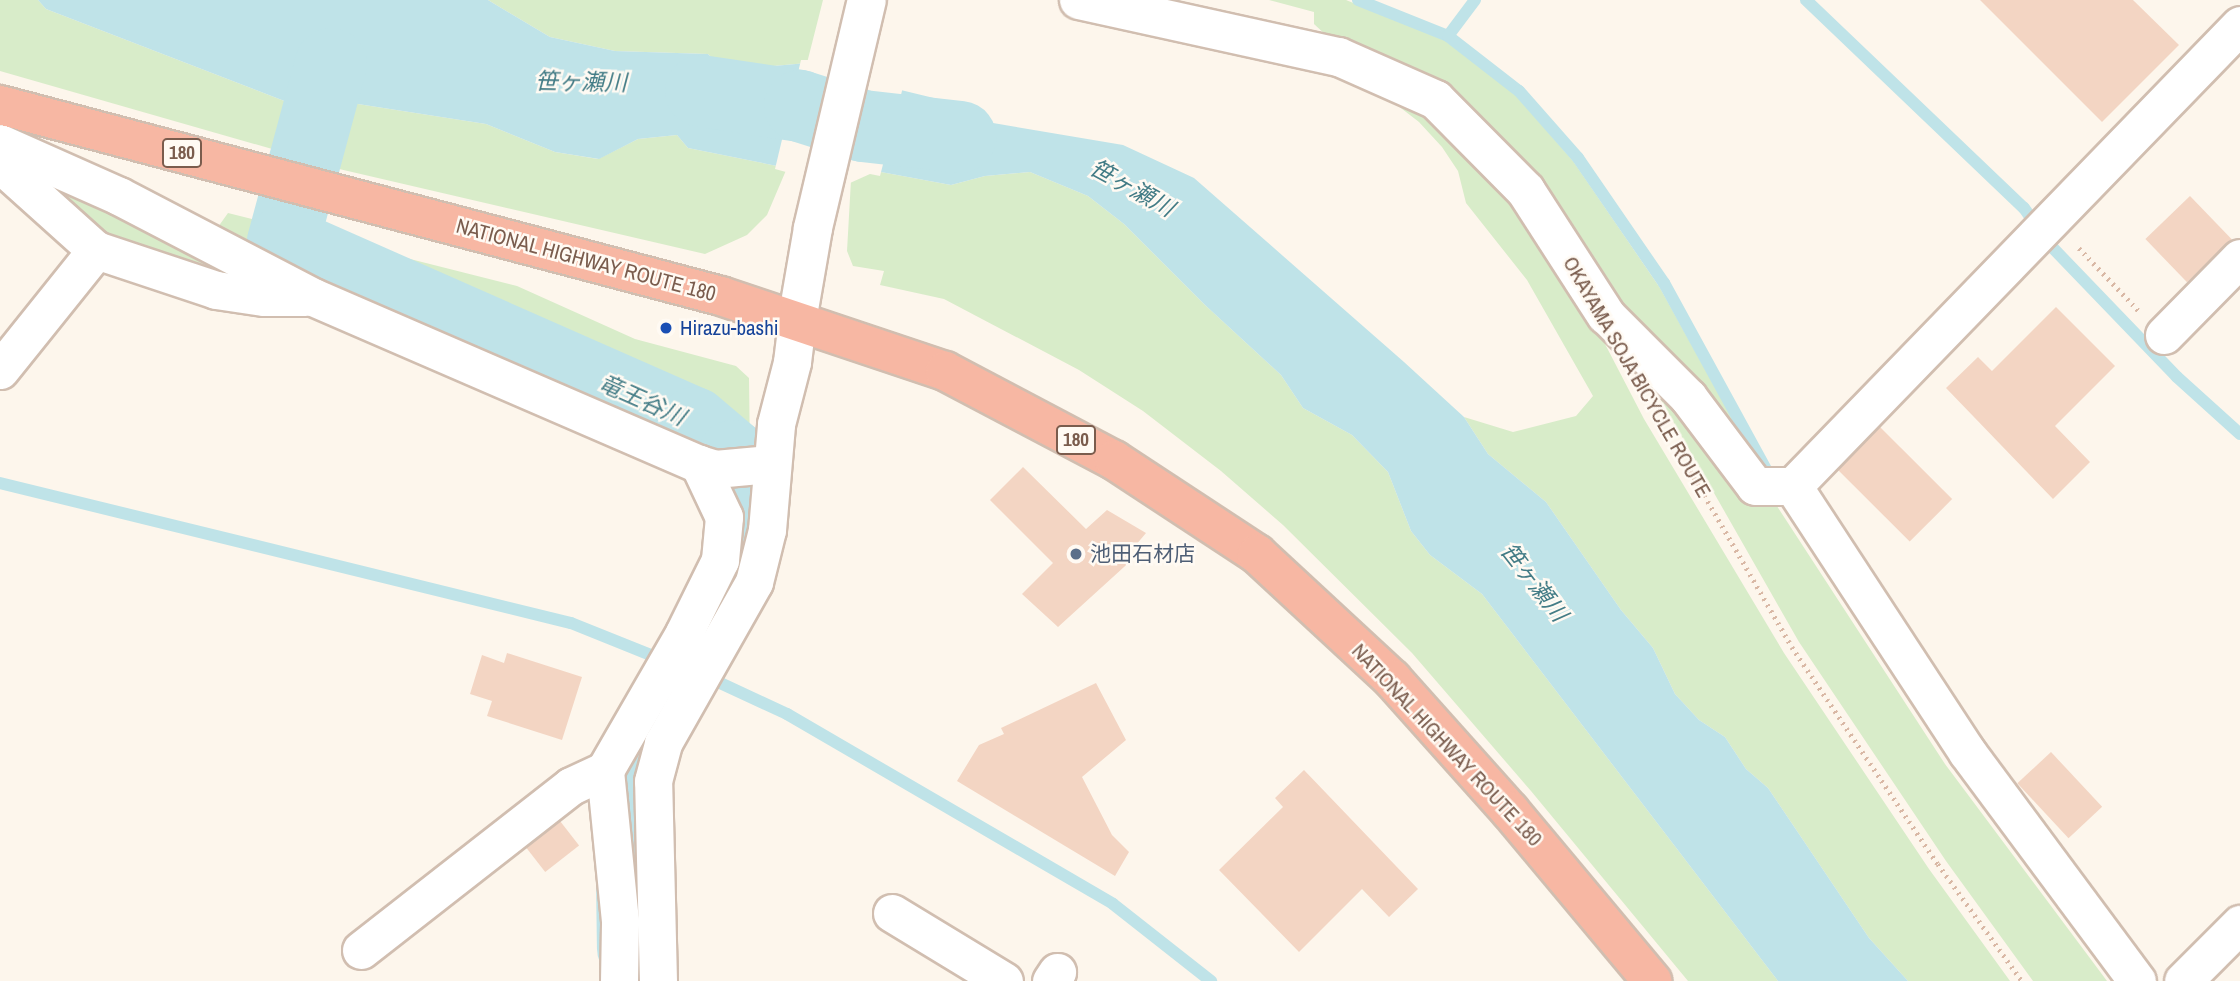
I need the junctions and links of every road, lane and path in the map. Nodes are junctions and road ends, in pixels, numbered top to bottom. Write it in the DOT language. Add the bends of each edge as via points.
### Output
graph roads {
  1 [pos="867,0"];
  2 [pos="1079,0"];
  3 [pos="2240,25"];
  4 [pos="0,105"];
  5 [pos="0,143"];
  6 [pos="0,164"];
  7 [pos="2044,227"];
  8 [pos="96,250"];
  9 [pos="2240,258"];
  10 [pos="313,297"];
  11 [pos="1606,315"];
  12 [pos="797,321"];
  13 [pos="2164,335"];
  14 [pos="0,370"];
  15 [pos="1684,459"];
  16 [pos="763,465"];
  17 [pos="707,466"];
  18 [pos="1778,486"];
  19 [pos="699,640"];
  20 [pos="672,691"];
  21 [pos="605,770"];
  22 [pos="892,913"];
  23 [pos="2240,924"];
  24 [pos="361,950"];
  25 [pos="619,981"];
  26 [pos="658,981"];
  27 [pos="1004,981"];
  28 [pos="1652,981"];
  29 [pos="2022,981"];
  30 [pos="2137,981"];
  31 [pos="2183,981"];
  1 -- 12 [label="main road" via="813,228"];
  2 -- 11 [label="main road, OKAYAMA SOJA BICYCLE ROUTE" via="1339,57 1436,100 1526,191"];
  3 -- 7 [label="street"];
  4 -- 12 [label="highway, NATIONAL HIGHWAY ROUTE 180 / 180" via="667,280"];
  5 -- 10 [label="street" via="119,196"];
  6 -- 8 [label="street"];
  7 -- 13 [label="path" via="2096,268"];
  7 -- 18 [label="street"];
  8 -- 10 [label="street" via="216,290 264,297"];
  8 -- 14 [label="street"];
  9 -- 13 [label="street"];
  10 -- 17 [label="street"];
  11 -- 18 [label="street"];
  12 -- 16 [label="street" via="792,362"];
  12 -- 28 [label="highway, NATIONAL HIGHWAY ROUTE 180 / 180" via="945,371 1114,460 1257,554 1392,679"];
  15 -- 29 [label="path, OKAYAMA SOJA BICYCLE ROUTE" via="1792,648"];
  16 -- 17 [label="street"];
  16 -- 19 [label="street" via="767,530 754,582"];
  17 -- 19 [label="street" via="724,517 720,560"];
  18 -- 30 [label="street"];
  19 -- 20 [label="street"];
  20 -- 21 [label="street"];
  20 -- 26 [label="street" via="653,781"];
  21 -- 24 [label="street" via="571,786"];
  21 -- 25 [label="street" via="620,920"];
  22 -- 27 [label="street"];
  23 -- 31 [label="street"];
}
